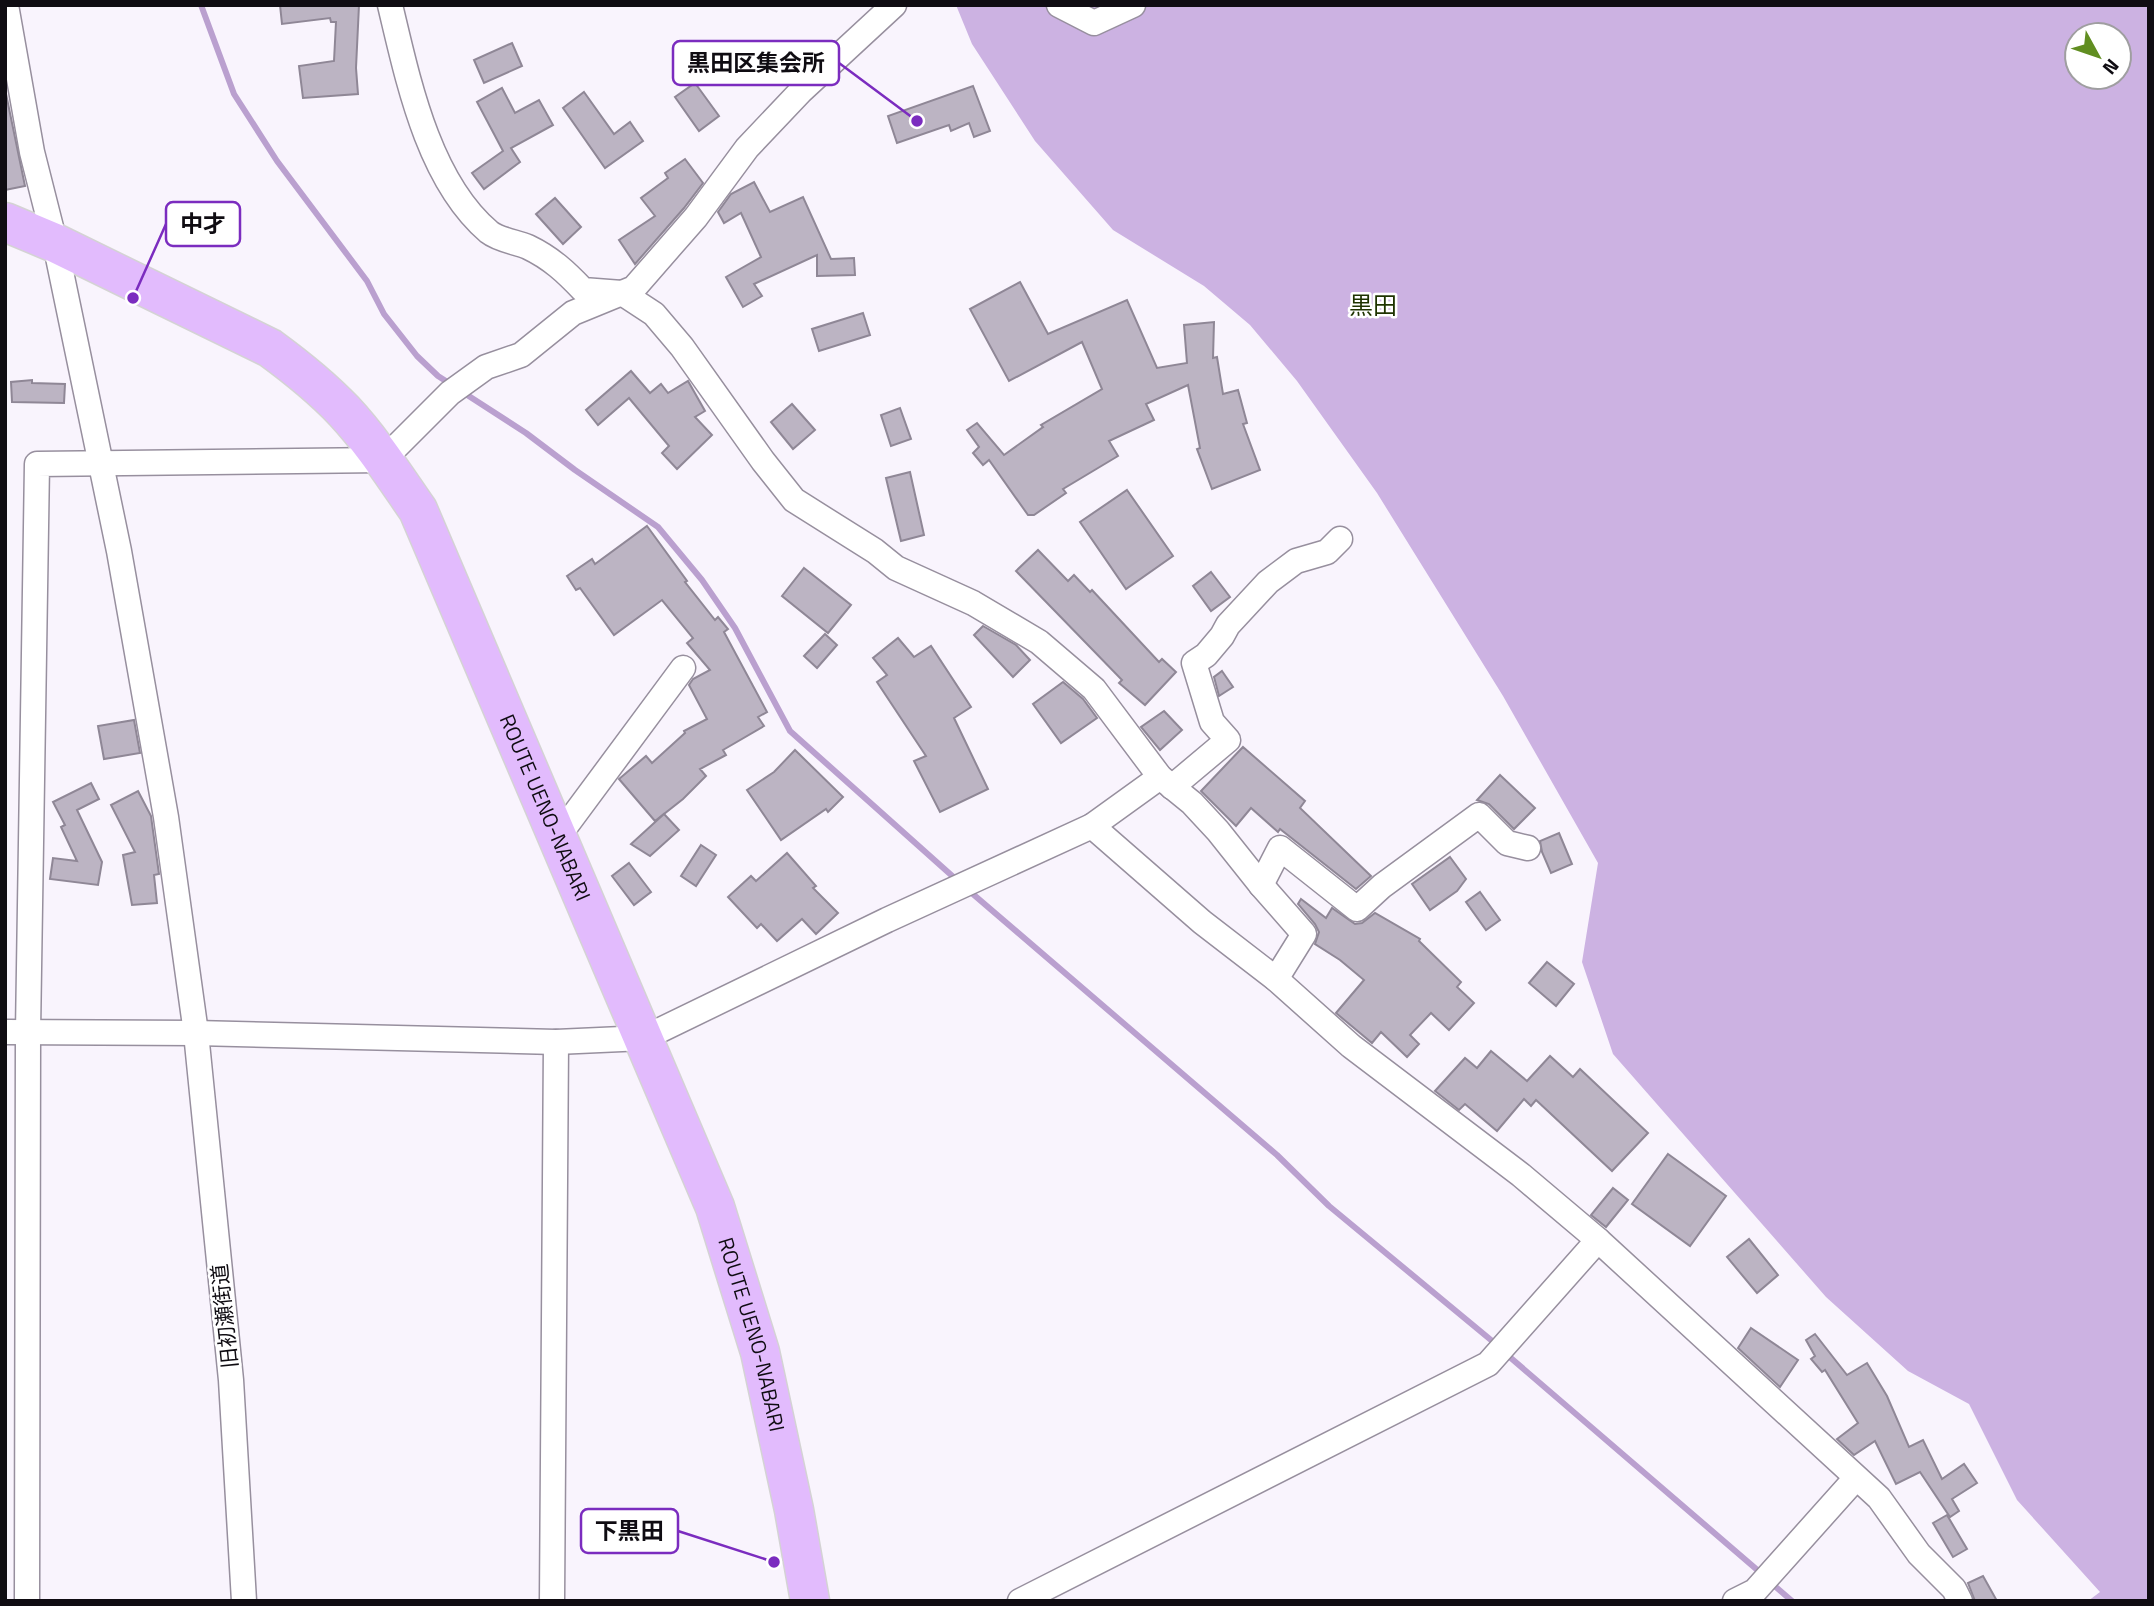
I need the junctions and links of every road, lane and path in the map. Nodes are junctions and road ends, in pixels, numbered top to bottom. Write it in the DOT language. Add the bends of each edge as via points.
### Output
graph roads {
  1 [pos="6,5"];
  2 [pos="390,5"];
  3 [pos="894,5"];
  4 [pos="1059,5"];
  5 [pos="1133,5"];
  6 [pos="5,222"];
  7 [pos="55,243"];
  8 [pos="622,293"];
  9 [pos="383,460"];
  10 [pos="101,462"];
  11 [pos="1340,539"];
  12 [pos="683,668"];
  13 [pos="1166,782"];
  14 [pos="1092,826"];
  15 [pos="557,838"];
  16 [pos="1528,848"];
  17 [pos="1261,885"];
  18 [pos="1276,979"];
  19 [pos="16,1032"];
  20 [pos="196,1033"];
  21 [pos="644,1038"];
  22 [pos="556,1042"];
  23 [pos="1598,1240"];
  24 [pos="1856,1478"];
  25 [pos="1753,1597"];
  26 [pos="27,1601"];
  27 [pos="244,1601"];
  28 [pos="552,1601"];
  29 [pos="810,1601"];
  30 [pos="1020,1601"];
  31 [pos="1960,1601"];
  1 -- 7 [label="street, 旧初瀬街道" via="32,152"];
  2 -- 8 [label="street" via="412,97 438,160 467,210 492,234 556,262 583,290"];
  3 -- 8 [label="street" via="756,138 696,217 634,288"];
  4 -- 5 [label="street" via="1094,23"];
  6 -- 7 [label="main road, ROUTE UENO-NABARI"];
  7 -- 9 [label="main road, ROUTE UENO-NABARI" via="270,348 344,411"];
  7 -- 10 [label="street, 旧初瀬街道"];
  8 -- 9 [label="street" via="573,313 521,355 486,367 457,387"];
  8 -- 13 [label="street" via="653,314 682,347 794,500 896,568 1040,642 1094,689"];
  9 -- 10 [label="street"];
  9 -- 15 [label="main road, ROUTE UENO-NABARI" via="418,510"];
  10 -- 19 [label="street" via="37,464"];
  10 -- 20 [label="street, 旧初瀬街道" via="166,817"];
  11 -- 13 [label="street" via="1327,552 1296,561 1268,582 1194,663 1212,722 1228,740"];
  12 -- 15 [label="street"];
  13 -- 14 [label="street"];
  13 -- 17 [label="street" via="1218,831"];
  14 -- 18 [label="street"];
  14 -- 21 [label="street"];
  15 -- 21 [label="main road, ROUTE UENO-NABARI"];
  16 -- 17 [label="street" via="1507,842 1479,815 1357,909 1280,848"];
  17 -- 18 [label="street" via="1304,934"];
  18 -- 23 [label="street" via="1350,1046 1521,1175"];
  19 -- 20 [label="street"];
  19 -- 26 [label="street"];
  20 -- 22 [label="street"];
  20 -- 27 [label="street, 旧初瀬街道" via="231,1380"];
  21 -- 22 [label="street"];
  21 -- 29 [label="main road, ROUTE UENO-NABARI" via="715,1207 760,1352"];
  22 -- 28 [label="street"];
  23 -- 24 [label="street"];
  23 -- 30 [label="street" via="1488,1364"];
  24 -- 25 [label="street"];
  24 -- 31 [label="street" via="1879,1498"];
}
